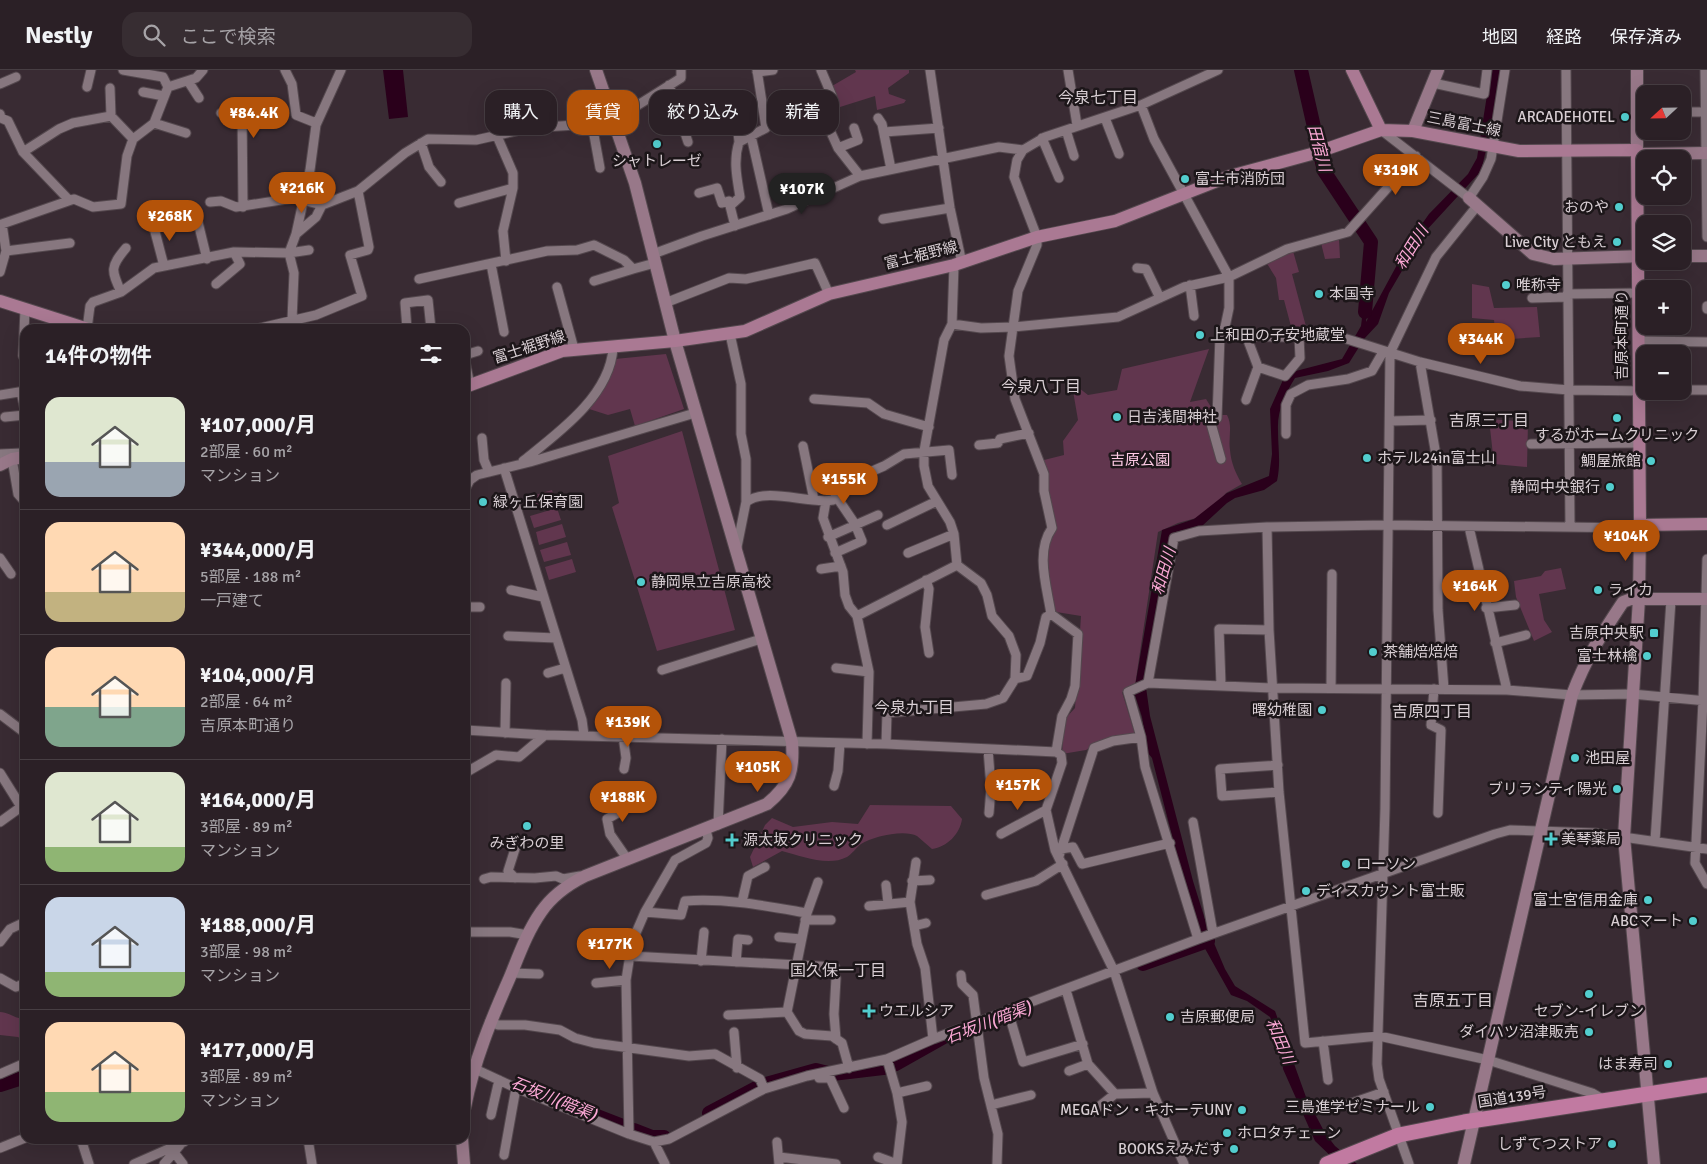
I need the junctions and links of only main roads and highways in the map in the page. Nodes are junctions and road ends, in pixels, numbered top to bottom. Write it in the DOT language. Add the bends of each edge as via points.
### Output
graph roads {
  1 [pos="1352,70"];
  2 [pos="1381,130"];
  3 [pos="1636,152"];
  4 [pos="1641,270"];
  5 [pos="0,301"];
  6 [pos="69,324"];
  7 [pos="1639,345"];
  8 [pos="470,385"];
  9 [pos="1641,400"];
  10 [pos="1707,524"];
  11 [pos="1707,1084"];
  12 [pos="1330,1163"];
  1 -- 2 [label="main road"];
  2 -- 3 [label="main road, 三島富士線" via="1413,130 1518,151"];
  2 -- 8 [label="main road, 富士裾野線" via="1318,152 1230,176 1114,221 1037,237 958,264 829,294 759,326 730,334 675,341 574,349 541,357"];
  4 -- 7 [label="main road, 吉原本町通り"];
  5 -- 6 [label="main road"];
  9 -- 10 [label="main road, 吉原本町通り" via="1640,526"];
  11 -- 12 [label="highway, 国道139号" via="1474,1120 1399,1135"];
}
